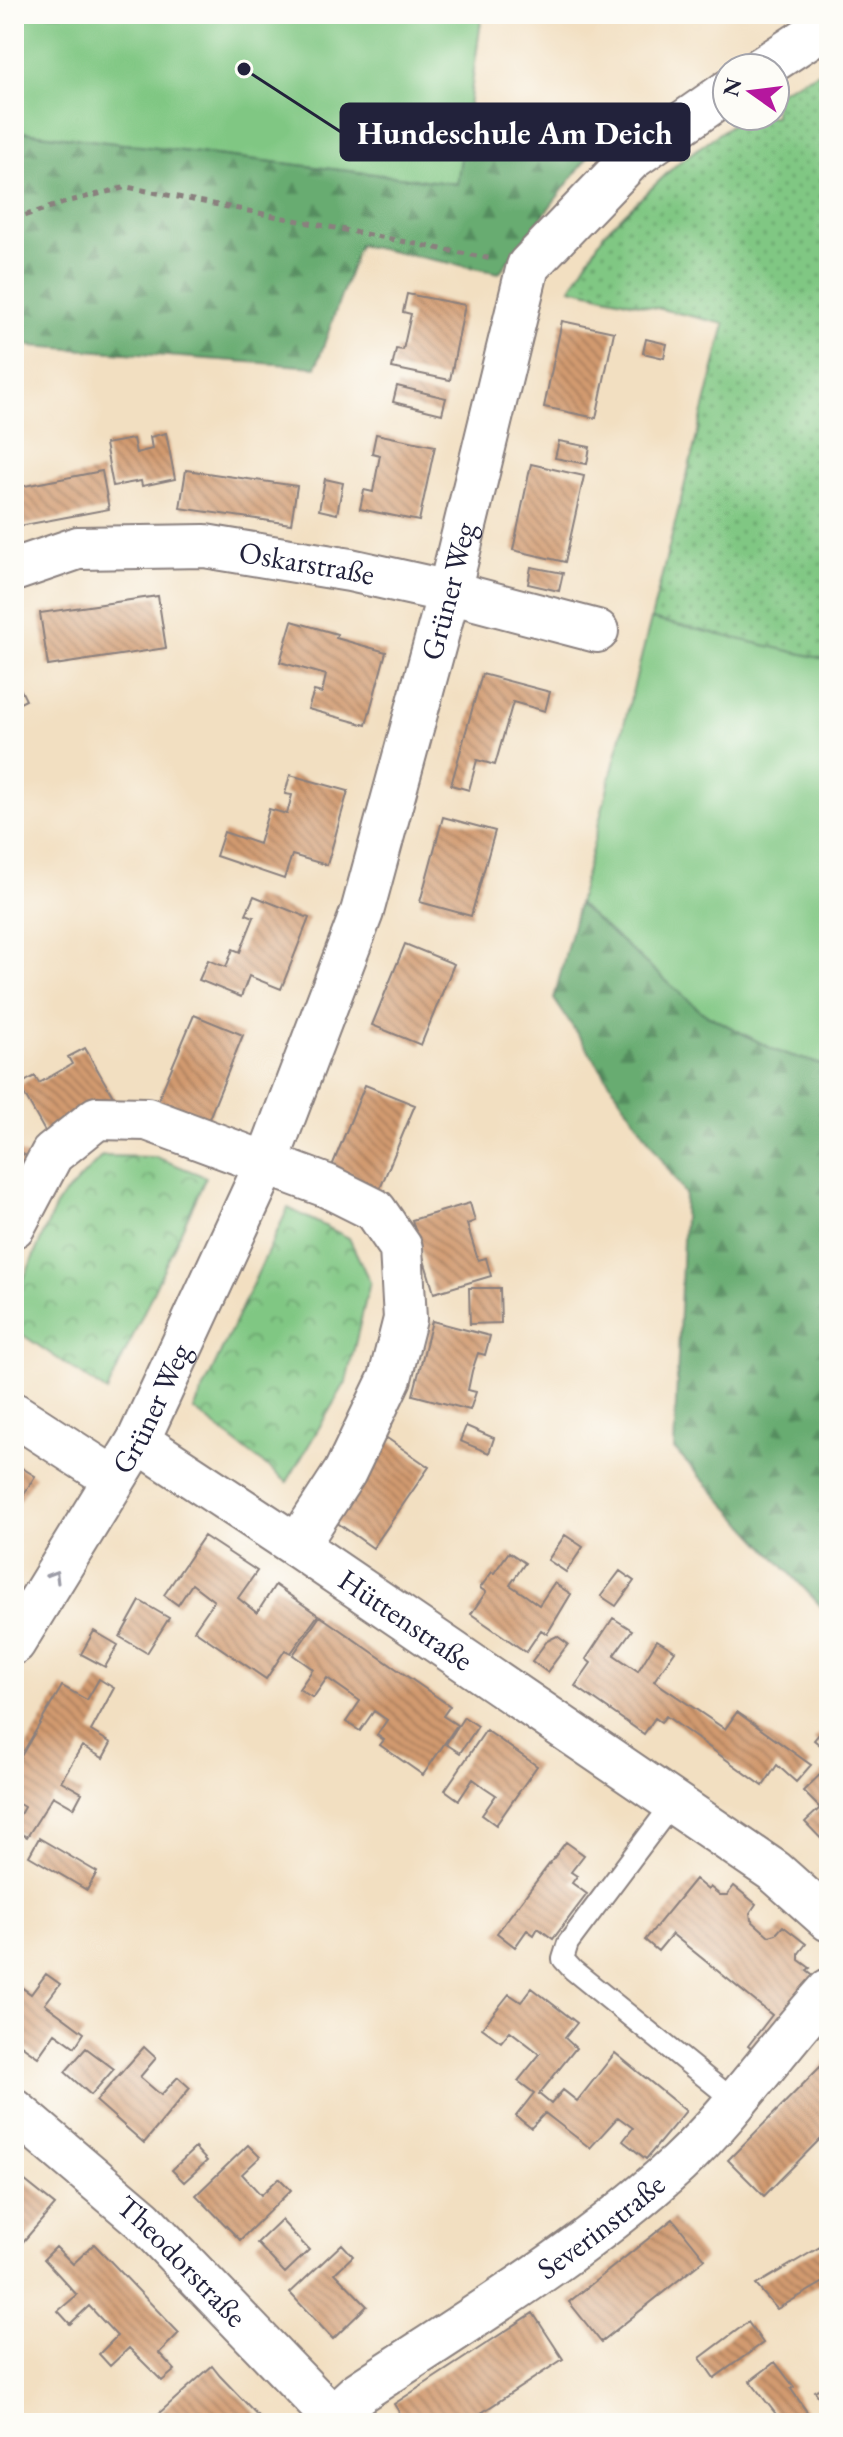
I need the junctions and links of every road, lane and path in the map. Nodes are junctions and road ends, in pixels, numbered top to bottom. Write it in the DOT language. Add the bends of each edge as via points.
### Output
graph roads {
  1 [pos="829,24"];
  2 [pos="786,52"];
  3 [pos="711,103"];
  4 [pos="14,219"];
  5 [pos="528,266"];
  6 [pos="14,570"];
  7 [pos="449,592"];
  8 [pos="597,631"];
  9 [pos="267,1162"];
  10 [pos="14,1226"];
  11 [pos="14,1414"];
  12 [pos="138,1441"];
  13 [pos="113,1478"];
  14 [pos="297,1546"];
  15 [pos="14,1643"];
  16 [pos="673,1803"];
  17 [pos="829,1920"];
  18 [pos="829,1990"];
  19 [pos="737,2103"];
  20 [pos="14,2110"];
  21 [pos="335,2420"];
  1 -- 2 [label="street"];
  3 -- 5 [label="street" via="631,159"];
  4 -- 5 [label="path" via="127,187"];
  5 -- 7 [label="street, Grüner Weg"];
  6 -- 7 [label="street, Oskarstraße" via="78,548 205,546"];
  7 -- 8 [label="street, Oskarstraße"];
  7 -- 9 [label="street, Grüner Weg" via="362,912"];
  9 -- 10 [label="street" via="147,1119 97,1118 52,1154"];
  9 -- 12 [label="street, Grüner Weg"];
  9 -- 14 [label="street" via="375,1210 401,1248 405,1319 390,1378 345,1472"];
  11 -- 13 [label="street"];
  12 -- 13 [label="street, Grüner Weg"];
  12 -- 14 [label="street, Hüttenstraße"];
  15 -- 13 [label="street, Grüner Weg, one-way"];
  14 -- 16 [label="street, Hüttenstraße"];
  16 -- 17 [label="street, Hüttenstraße" via="774,1871"];
  16 -- 19 [label="lane" via="568,1943 563,1959"];
  18 -- 19 [label="street, Severinstraße"];
  19 -- 21 [label="street, Severinstraße" via="619,2215 358,2393"];
  20 -- 21 [label="street, Theodorstraße" via="143,2220"];
}
